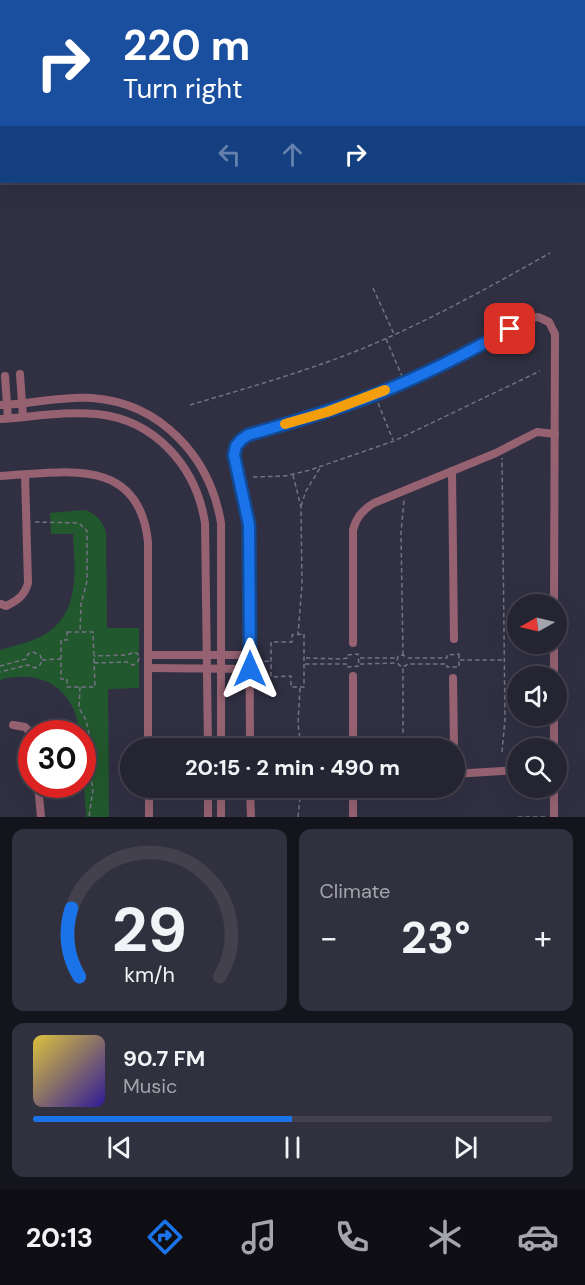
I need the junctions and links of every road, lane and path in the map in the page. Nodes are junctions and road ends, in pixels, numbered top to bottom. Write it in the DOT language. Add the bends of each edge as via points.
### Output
graph roads {
  1 [pos="550,253"];
  2 [pos="373,288"];
  3 [pos="394,334"];
  4 [pos="386,339"];
  5 [pos="540,371"];
  6 [pos="20,374"];
  7 [pos="5,376"];
  8 [pos="405,382"];
  9 [pos="375,394"];
  10 [pos="22,404"];
  11 [pos="4,405"];
  12 [pos="190,405"];
  13 [pos="23,417"];
  14 [pos="4,419"];
  15 [pos="555,434"];
  16 [pos="394,441"];
  17 [pos="502,457"];
  18 [pos="321,467"];
  19 [pos="452,471"];
  20 [pos="25,475"];
  21 [pos="293,475"];
  22 [pos="0,476"];
  23 [pos="253,477"];
  24 [pos="404,499"];
  25 [pos="301,507"];
  26 [pos="27,522"];
  27 [pos="554,594"];
  28 [pos="1,604"];
  29 [pos="80,632"];
  30 [pos="298,635"];
  31 [pos="454,639"];
  32 [pos="353,643"];
  33 [pos="148,655"];
  34 [pos="208,655"];
  35 [pos="221,655"];
  36 [pos="403,655"];
  37 [pos="93,656"];
  38 [pos="398,657"];
  39 [pos="304,658"];
  40 [pos="358,658"];
  41 [pos="61,659"];
  42 [pos="42,660"];
  43 [pos="459,660"];
  44 [pos="504,660"];
  45 [pos="271,661"];
  46 [pos="250,662"];
  47 [pos="93,663"];
  48 [pos="397,663"];
  49 [pos="304,664"];
  50 [pos="359,664"];
  51 [pos="0,666"];
  52 [pos="403,667"];
  53 [pos="148,669"];
  54 [pos="208,669"];
  55 [pos="221,669"];
  56 [pos="0,672"];
  57 [pos="353,676"];
  58 [pos="453,678"];
  59 [pos="80,687"];
  60 [pos="301,687"];
  61 [pos="13,725"];
  62 [pos="18,726"];
  63 [pos="148,738"];
  64 [pos="208,738"];
  65 [pos="221,738"];
  66 [pos="250,738"];
  67 [pos="300,738"];
  68 [pos="353,738"];
  69 [pos="403,738"];
  70 [pos="454,738"];
  71 [pos="502,752"];
  72 [pos="507,771"];
  73 [pos="465,773"];
  74 [pos="39,798"];
  75 [pos="149,798"];
  76 [pos="208,798"];
  77 [pos="221,798"];
  78 [pos="250,798"];
  79 [pos="300,798"];
  80 [pos="353,798"];
  81 [pos="554,798"];
  82 [pos="41,817"];
  83 [pos="89,817"];
  84 [pos="149,817"];
  85 [pos="208,817"];
  86 [pos="221,817"];
  87 [pos="250,817"];
  88 [pos="298,817"];
  89 [pos="353,817"];
  90 [pos="518,817"];
  91 [pos="554,817"];
  1 -- 3 [label="path" via="476,295"];
  2 -- 3 [label="path"];
  3 -- 4 [label="path"];
  4 -- 8 [label="path"];
  4 -- 12 [label="path" via="308,369"];
  5 -- 16 [label="path"];
  6 -- 10 [label="street"];
  7 -- 11 [label="street"];
  8 -- 9 [label="street"];
  8 -- 15 [label="street" via="460,357 527,319 542,318 552,325 555,334"];
  9 -- 16 [label="path"];
  9 -- 46 [label="street" via="248,435 236,446 234,460 249,525"];
  10 -- 11 [label="street"];
  10 -- 13 [label="street"];
  10 -- 35 [label="street" via="82,398 122,404 162,423 189,448 213,489 221,523"];
  11 -- 14 [label="street"];
  13 -- 14 [label="street"];
  13 -- 34 [label="street" via="75,413 117,418 157,438 181,461 197,490 205,523"];
  15 -- 19 [label="street" via="537,432"];
  15 -- 27 [label="street"];
  16 -- 18 [label="path"];
  17 -- 44 [label="path"];
  18 -- 21 [label="path"];
  18 -- 25 [label="path"];
  19 -- 31 [label="street"];
  19 -- 32 [label="street" via="374,503 357,520 353,536"];
  20 -- 22 [label="street"];
  20 -- 26 [label="street"];
  20 -- 33 [label="street" via="97,474 116,483 134,500 148,542"];
  21 -- 23 [label="path"];
  21 -- 25 [label="path"];
  24 -- 36 [label="path"];
  25 -- 30 [label="path"];
  26 -- 28 [label="street" via="26,588 12,604"];
  26 -- 29 [label="path" via="79,523 87,531 87,581"];
  29 -- 37 [label="path" via="93,632"];
  29 -- 41 [label="path" via="67,632 67,640 62,640"];
  30 -- 39 [label="path" via="304,634"];
  30 -- 45 [label="path" via="292,635 292,642 271,642"];
  33 -- 34 [label="street"];
  33 -- 53 [label="street"];
  34 -- 35 [label="street"];
  34 -- 54 [label="street"];
  35 -- 46 [label="street"];
  35 -- 55 [label="street"];
  36 -- 38 [label="path"];
  36 -- 43 [label="path" via="447,658 459,654"];
  37 -- 47 [label="path"];
  37 -- 47 [label="path" via="127,656 134,652 139,659 133,665"];
  38 -- 40 [label="path"];
  38 -- 48 [label="path"];
  39 -- 40 [label="path" via="342,659 358,654"];
  39 -- 49 [label="path"];
  40 -- 50 [label="path"];
  41 -- 42 [label="path"];
  41 -- 59 [label="path" via="61,679 67,679 67,687"];
  42 -- 51 [label="path" via="33,652"];
  42 -- 56 [label="path" via="35,668 28,665"];
  43 -- 44 [label="path"];
  43 -- 52 [label="path" via="459,667"];
  44 -- 71 [label="path"];
  45 -- 46 [label="path"];
  45 -- 60 [label="path" via="271,677 291,676 291,687"];
  46 -- 55 [label="street"];
  46 -- 66 [label="street"];
  47 -- 59 [label="path" via="94,687"];
  48 -- 50 [label="path"];
  48 -- 52 [label="path"];
  49 -- 50 [label="path"];
  49 -- 60 [label="path"];
  52 -- 69 [label="path"];
  53 -- 54 [label="street"];
  53 -- 63 [label="street"];
  54 -- 55 [label="street"];
  54 -- 64 [label="street"];
  55 -- 65 [label="street"];
  57 -- 68 [label="street"];
  58 -- 70 [label="street"];
  59 -- 83 [label="path" via="79,708 90,738 88,765 93,789"];
  60 -- 67 [label="path"];
  61 -- 62 [label="street"];
  72 -- 73 [label="street"];
  74 -- 82 [label="street"];
  75 -- 84 [label="street"];
  76 -- 85 [label="street"];
  77 -- 86 [label="street"];
  78 -- 87 [label="street"];
  79 -- 88 [label="path"];
  80 -- 89 [label="street"];
  81 -- 91 [label="street"];
  90 -- 91 [label="path"];
}
